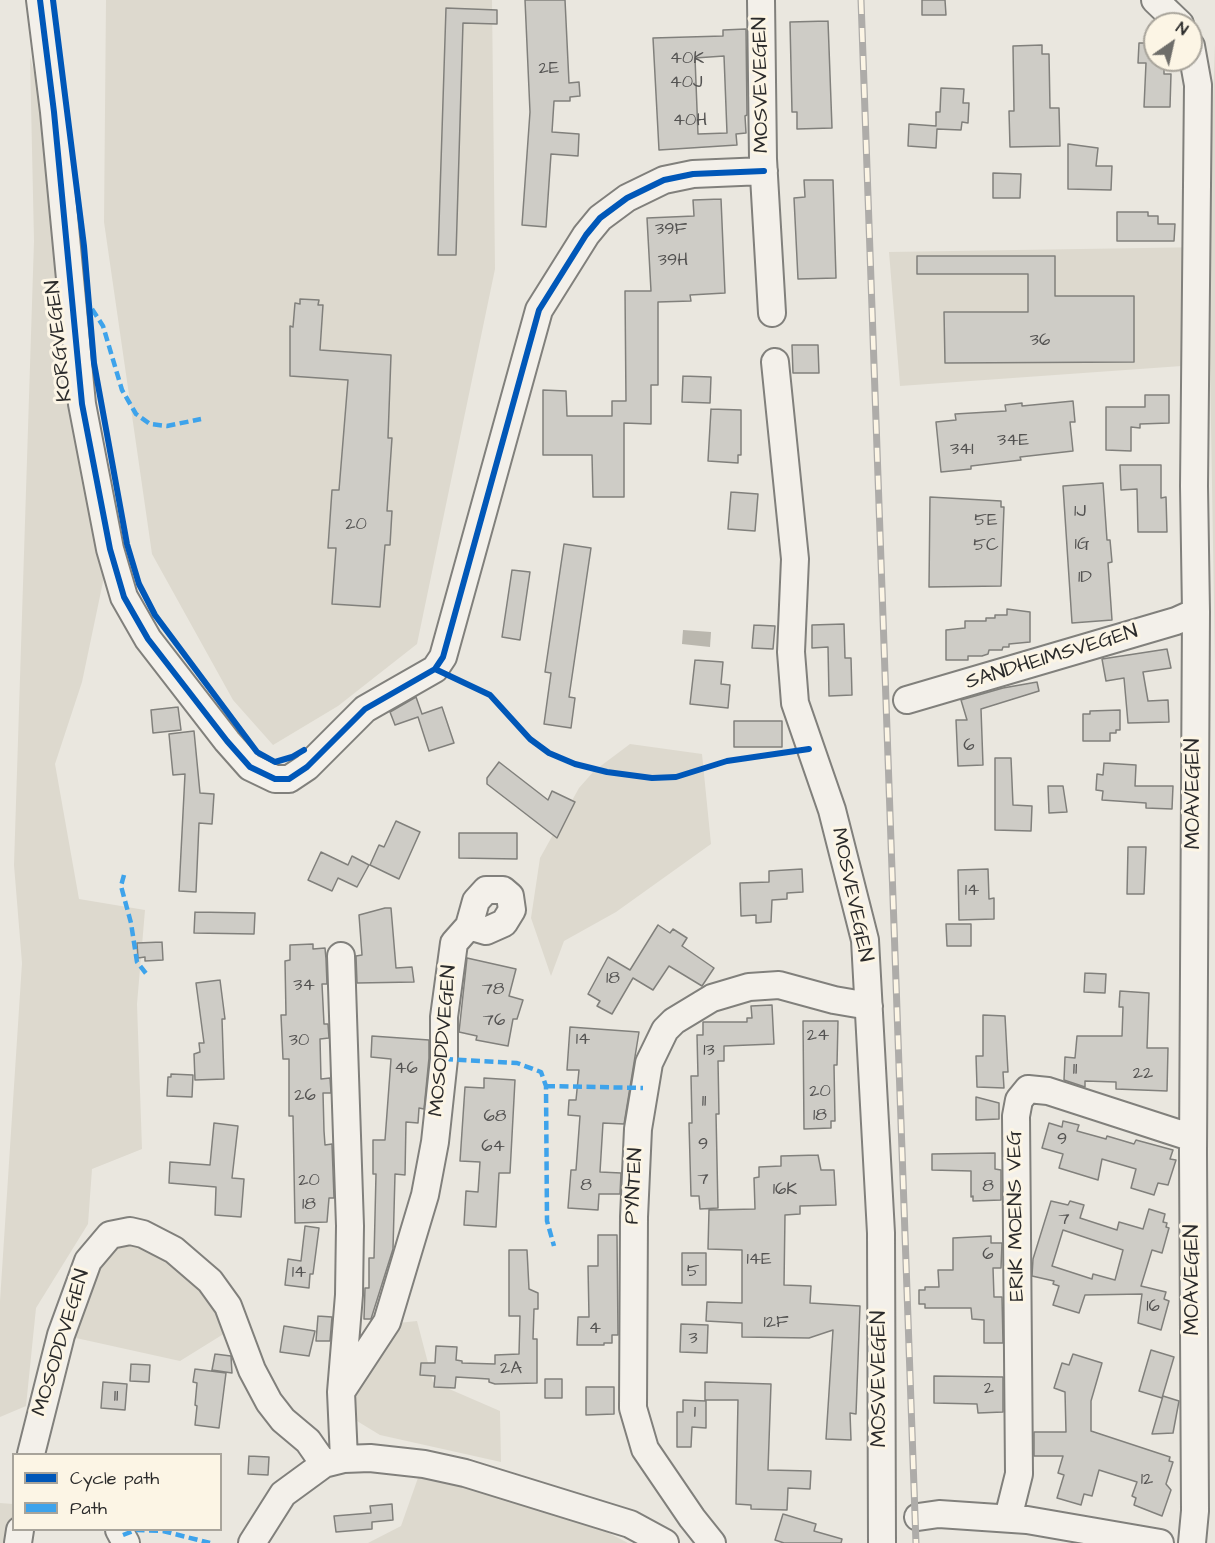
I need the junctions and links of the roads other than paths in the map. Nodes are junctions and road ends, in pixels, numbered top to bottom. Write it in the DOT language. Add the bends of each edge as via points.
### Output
graph roads {
  1 [pos="40,0"];
  2 [pos="761,0"];
  3 [pos="1155,0"];
  4 [pos="1168,12"];
  5 [pos="1196,72"];
  6 [pos="764,171"];
  7 [pos="772,313"];
  8 [pos="775,362"];
  9 [pos="1196,612"];
  10 [pos="907,700"];
  11 [pos="1205,728"];
  12 [pos="469,926"];
  13 [pos="341,956"];
  14 [pos="869,1006"];
  15 [pos="1201,1129"];
  16 [pos="340,1392"];
  17 [pos="32,1453"];
  18 [pos="334,1461"];
  19 [pos="1008,1518"];
  20 [pos="882,1532"];
  21 [pos="252,1543"];
  22 [pos="664,1543"];
  23 [pos="712,1543"];
  24 [pos="1160,1543"];
  25 [pos="1192,1543"];
  1 -- 6 [label="street, KORGVEGEN" via="82,404 110,549 124,597 148,639 227,741 250,767 275,779 290,779 365,709 435,669 449,641 539,310 565,265 600,218 646,186 693,174"];
  2 -- 6 [label="street, MOSVEVEGEN"];
  3 -- 4 [label="street"];
  5 -- 9 [label="street, MOAVEGEN"];
  6 -- 7 [label="street, MOSVEVEGEN"];
  8 -- 14 [label="street, MOSVEVEGEN" via="795,559 791,652 795,703 832,810 865,940"];
  9 -- 10 [label="street, SANDHEIMSVEGEN"];
  9 -- 11 [label="street, MOAVEGEN"];
  11 -- 15 [label="street, MOAVEGEN"];
  12 -- 16 [label="street, MOSODDVEGEN" via="454,943 448,975 435,1142 416,1230 387,1322"];
  13 -- 16 [label="street" via="350,1226 349,1295"];
  14 -- 20 [label="street, MOSVEVEGEN" via="881,1233"];
  14 -- 23 [label="street, PYNTEN" via="779,985 749,987 712,998 675,1022 665,1030 649,1063 639,1123 634,1216 633,1408 645,1449"];
  15 -- 19 [label="street, ERIK MOENS VEG" via="1048,1091 1028,1089 1019,1100 1016,1116 1019,1474"];
  15 -- 25 [label="street, MOAVEGEN"];
  16 -- 18 [label="street"];
  17 -- 18 [label="street, MOSODDVEGEN" via="64,1326 87,1261 110,1234 130,1231 174,1250 210,1281 228,1306 268,1402 283,1420"];
  18 -- 21 [label="street" via="283,1494"];
  18 -- 22 [label="street" via="370,1458 465,1473 608,1516"];
  19 -- 20 [label="street" via="939,1514 914,1517"];
  19 -- 24 [label="street"];
}
